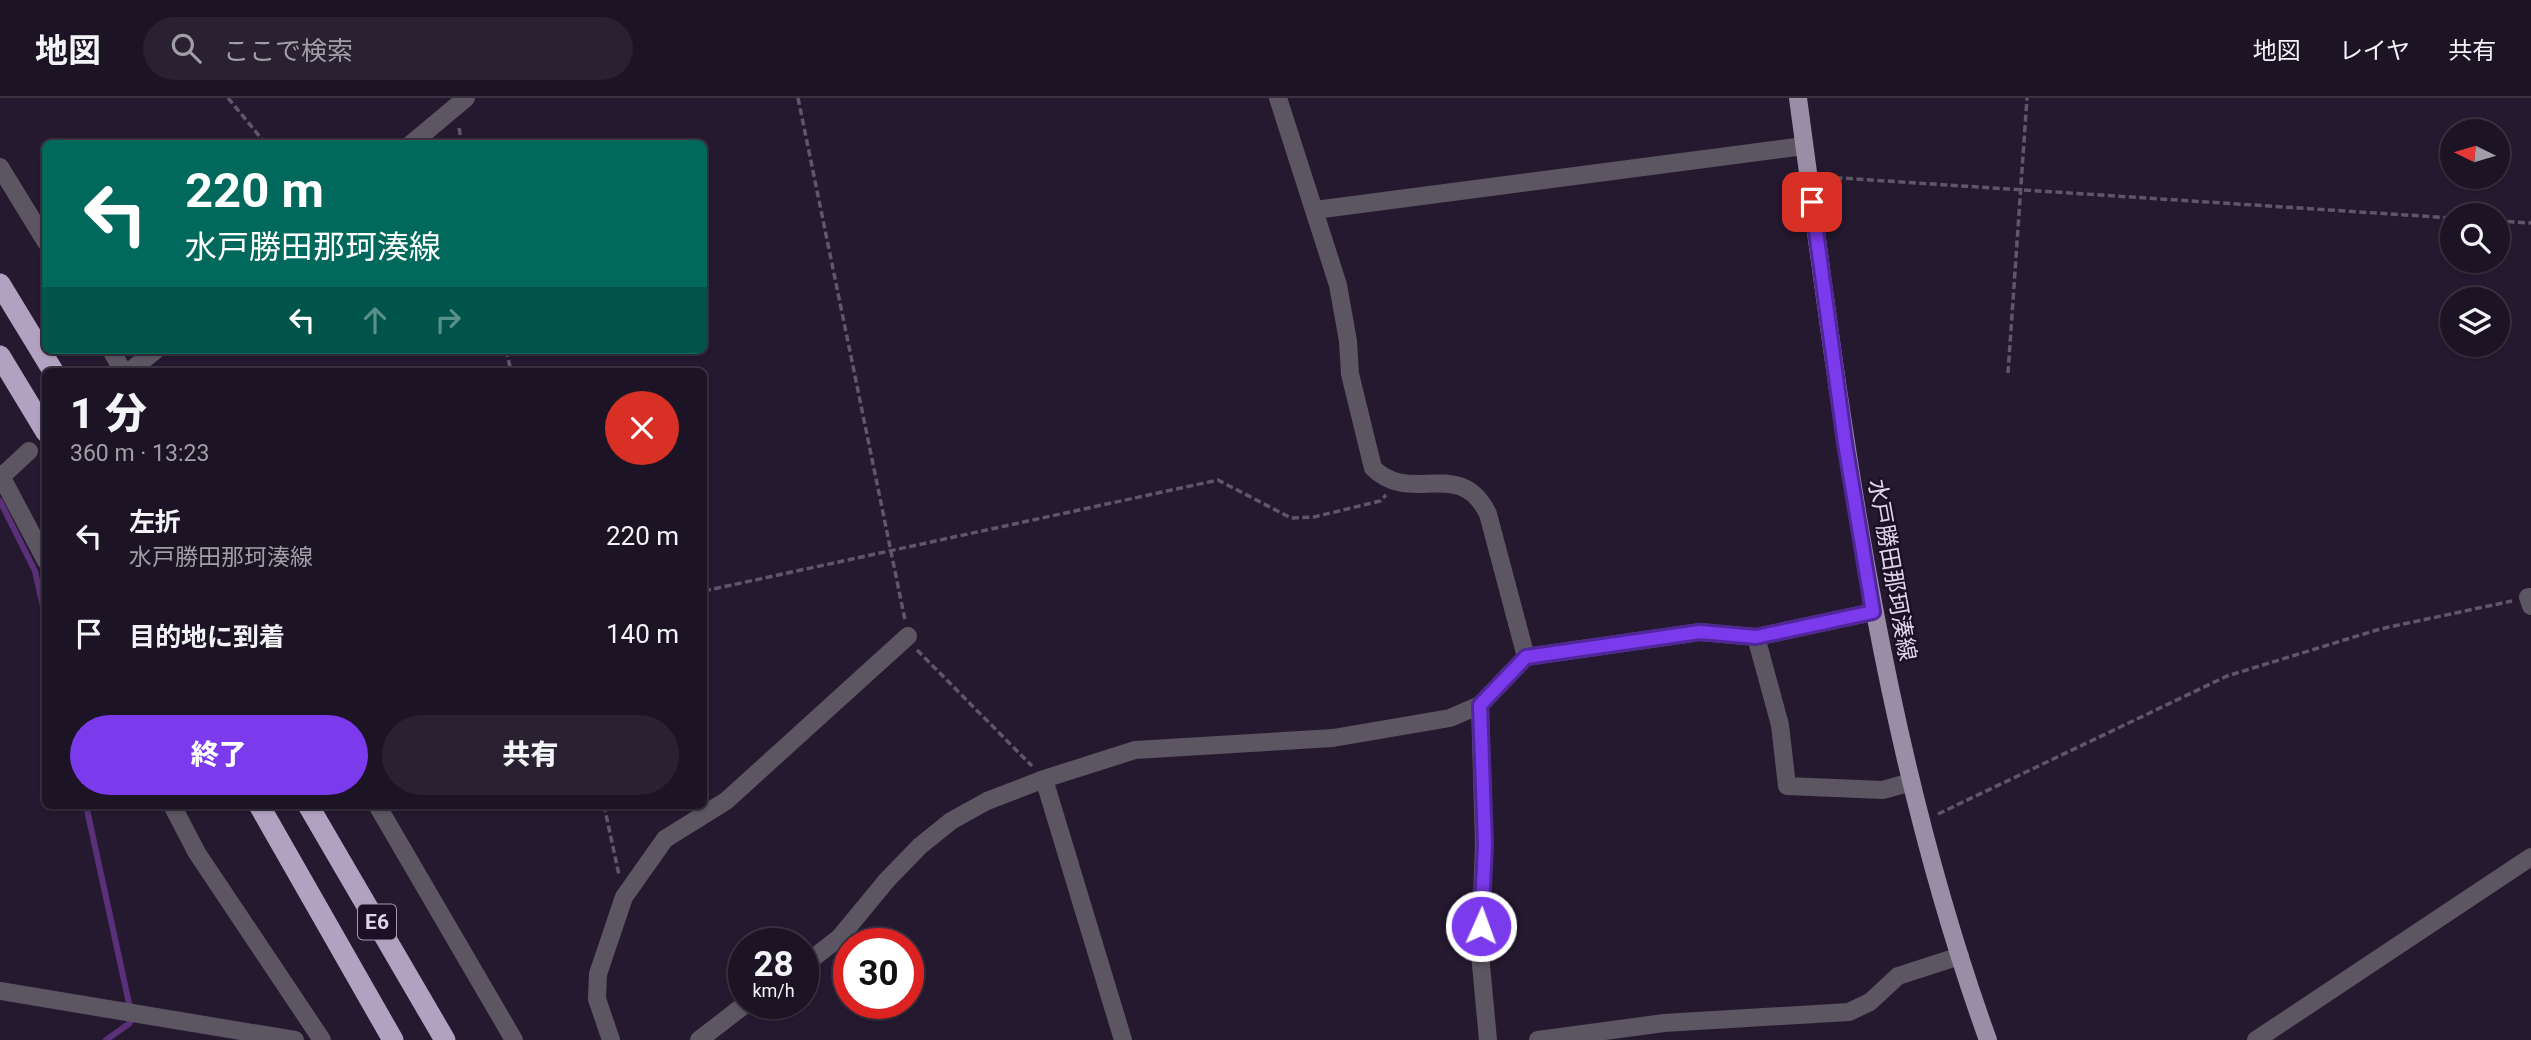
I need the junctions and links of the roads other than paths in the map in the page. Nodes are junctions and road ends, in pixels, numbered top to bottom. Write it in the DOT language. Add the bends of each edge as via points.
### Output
graph roads {
  1 [pos="466,98"];
  2 [pos="1278,98"];
  3 [pos="1798,98"];
  4 [pos="416,140"];
  5 [pos="1804,146"];
  6 [pos="0,167"];
  7 [pos="1315,211"];
  8 [pos="42,235"];
  9 [pos="0,284"];
  10 [pos="42,353"];
  11 [pos="151,354"];
  12 [pos="0,356"];
  13 [pos="134,368"];
  14 [pos="42,425"];
  15 [pos="29,451"];
  16 [pos="1,476"];
  17 [pos="42,553"];
  18 [pos="1873,612"];
  19 [pos="908,636"];
  20 [pos="1756,637"];
  21 [pos="1526,657"];
  22 [pos="1480,705"];
  23 [pos="1044,779"];
  24 [pos="1910,782"];
  25 [pos="174,809"];
  26 [pos="261,809"];
  27 [pos="310,809"];
  28 [pos="379,809"];
  29 [pos="2531,857"];
  30 [pos="819,953"];
  31 [pos="1960,956"];
  32 [pos="0,991"];
  33 [pos="728,1018"];
  34 [pos="295,1040"];
  35 [pos="322,1040"];
  36 [pos="393,1040"];
  37 [pos="445,1040"];
  38 [pos="514,1040"];
  39 [pos="611,1040"];
  40 [pos="699,1040"];
  41 [pos="1123,1040"];
  42 [pos="1488,1040"];
  43 [pos="1538,1040"];
  44 [pos="1988,1040"];
  45 [pos="2256,1040"];
  1 -- 4 [label="street"];
  2 -- 7 [label="street"];
  3 -- 5 [label="main road, 水戸勝田那珂湊線"];
  5 -- 7 [label="street"];
  5 -- 18 [label="main road, 水戸勝田那珂湊線"];
  6 -- 8 [label="street"];
  7 -- 21 [label="street" via="1338,285 1350,374 1373,468 1399,484 1449,482 1480,496"];
  9 -- 10 [label="highway"];
  11 -- 13 [label="street"];
  12 -- 14 [label="highway"];
  15 -- 16 [label="street"];
  16 -- 17 [label="street"];
  18 -- 20 [label="street"];
  18 -- 24 [label="main road, 水戸勝田那珂湊線"];
  19 -- 39 [label="street" via="726,801 665,839 624,897 598,974 597,999"];
  20 -- 21 [label="street" via="1700,632"];
  20 -- 24 [label="street" via="1780,725 1787,786 1883,790"];
  21 -- 22 [label="street"];
  22 -- 23 [label="street" via="1450,718 1333,738 1135,750"];
  22 -- 42 [label="street" via="1485,845 1480,954"];
  23 -- 30 [label="street" via="951,821 903,863 840,937"];
  23 -- 41 [label="street"];
  24 -- 31 [label="main road, 水戸勝田那珂湊線"];
  25 -- 35 [label="street" via="197,853"];
  26 -- 36 [label="highway, E6"];
  27 -- 37 [label="highway, E6"];
  28 -- 38 [label="street"];
  29 -- 45 [label="street"];
  31 -- 43 [label="street" via="1898,976 1870,1002 1849,1012 1664,1023"];
  31 -- 44 [label="main road, 水戸勝田那珂湊線"];
  32 -- 34 [label="street"];
  33 -- 40 [label="street"];
}
